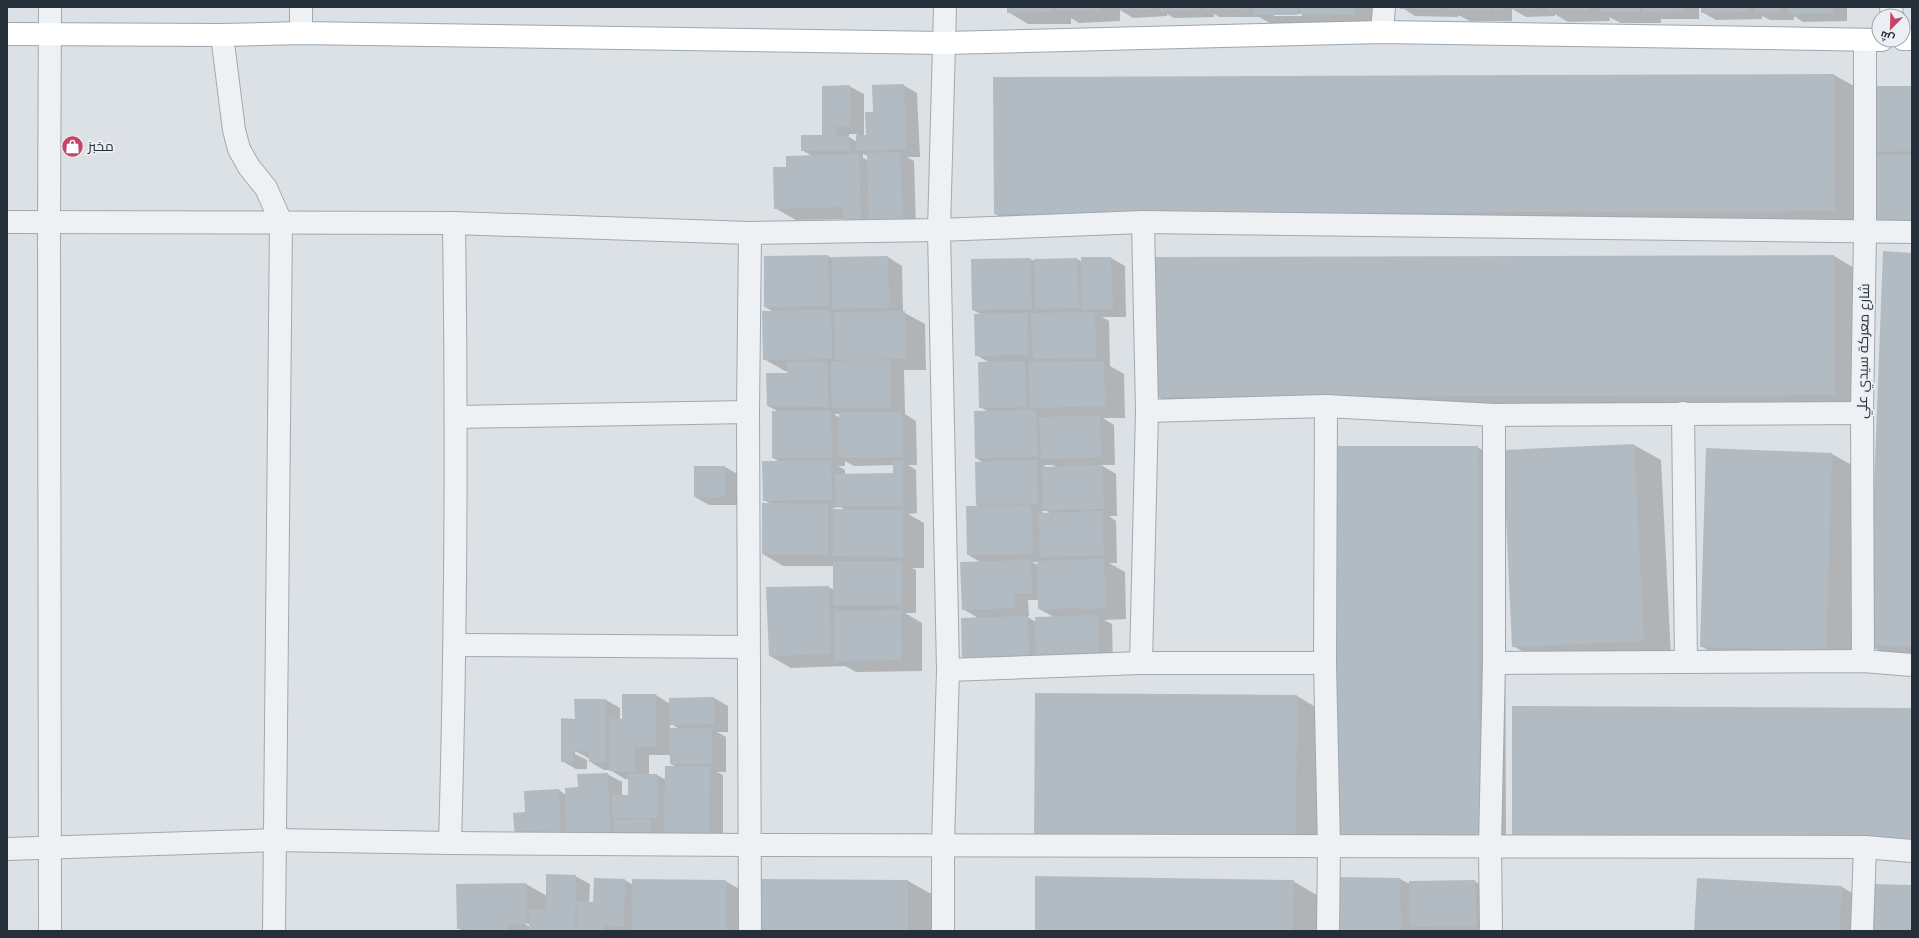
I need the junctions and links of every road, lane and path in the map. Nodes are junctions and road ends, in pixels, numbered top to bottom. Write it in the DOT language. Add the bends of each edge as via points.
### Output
graph roads {
  1 [pos="50,7"];
  2 [pos="301,7"];
  3 [pos="945,7"];
  4 [pos="1384,7"];
  5 [pos="1382,32"];
  6 [pos="301,33"];
  7 [pos="7,34"];
  8 [pos="49,34"];
  9 [pos="222,35"];
  10 [pos="1871,40"];
  11 [pos="944,43"];
  12 [pos="1874,48"];
  13 [pos="7,222"];
  14 [pos="49,222"];
  15 [pos="281,222"];
  16 [pos="1144,222"];
  17 [pos="454,223"];
  18 [pos="940,230"];
  19 [pos="1866,232"];
  20 [pos="1912,232"];
  21 [pos="750,233"];
  22 [pos="1326,406"];
  23 [pos="1147,411"];
  24 [pos="748,412"];
  25 [pos="1862,413"];
  26 [pos="1683,414"];
  27 [pos="1494,415"];
  28 [pos="457,417"];
  29 [pos="456,645"];
  30 [pos="748,647"];
  31 [pos="1862,661"];
  32 [pos="1686,662"];
  33 [pos="1141,663"];
  34 [pos="1324,663"];
  35 [pos="1494,663"];
  36 [pos="1912,666"];
  37 [pos="948,670"];
  38 [pos="275,840"];
  39 [pos="450,843"];
  40 [pos="943,844"];
  41 [pos="749,845"];
  42 [pos="1490,846"];
  43 [pos="1329,847"];
  44 [pos="1865,847"];
  45 [pos="50,848"];
  46 [pos="7,849"];
  47 [pos="1912,851"];
  48 [pos="50,931"];
  49 [pos="274,931"];
  50 [pos="750,931"];
  51 [pos="943,931"];
  52 [pos="1328,931"];
  53 [pos="1492,931"];
  54 [pos="1862,931"];
  1 -- 8 [label="street"];
  2 -- 6 [label="street"];
  3 -- 11 [label="street"];
  4 -- 5 [label="street"];
  5 -- 10 [label="main road"];
  5 -- 11 [label="main road"];
  6 -- 9 [label="main road"];
  6 -- 11 [label="main road"];
  7 -- 8 [label="main road"];
  8 -- 9 [label="main road"];
  8 -- 14 [label="street"];
  9 -- 15 [label="street" via="234,130 239,149 249,167 266,188"];
  11 -- 18 [label="street"];
  12 -- 19 [label="street, شارع معركة سيدي علي"];
  13 -- 14 [label="street"];
  14 -- 15 [label="street"];
  14 -- 45 [label="street"];
  15 -- 17 [label="street"];
  15 -- 38 [label="street"];
  16 -- 18 [label="street"];
  16 -- 19 [label="street"];
  16 -- 23 [label="street"];
  17 -- 21 [label="street"];
  17 -- 28 [label="street"];
  18 -- 21 [label="street"];
  18 -- 37 [label="street"];
  19 -- 20 [label="street"];
  19 -- 25 [label="street, شارع معركة سيدي علي"];
  21 -- 24 [label="street"];
  22 -- 23 [label="street"];
  22 -- 27 [label="street"];
  22 -- 34 [label="street"];
  23 -- 33 [label="street"];
  24 -- 28 [label="street"];
  24 -- 30 [label="street"];
  25 -- 26 [label="street"];
  25 -- 31 [label="street, شارع معركة سيدي علي"];
  26 -- 27 [label="street"];
  26 -- 32 [label="street"];
  27 -- 35 [label="street"];
  28 -- 29 [label="street"];
  29 -- 30 [label="street"];
  29 -- 39 [label="street"];
  30 -- 41 [label="street"];
  31 -- 32 [label="street"];
  31 -- 36 [label="street"];
  32 -- 35 [label="street"];
  33 -- 34 [label="street"];
  33 -- 37 [label="street"];
  34 -- 43 [label="street"];
  35 -- 42 [label="street"];
  37 -- 40 [label="street"];
  38 -- 39 [label="street"];
  38 -- 45 [label="street"];
  38 -- 49 [label="street"];
  39 -- 41 [label="street"];
  40 -- 41 [label="street"];
  40 -- 43 [label="street"];
  40 -- 51 [label="street"];
  41 -- 50 [label="street"];
  42 -- 43 [label="street"];
  42 -- 44 [label="street"];
  42 -- 53 [label="street"];
  43 -- 52 [label="street"];
  44 -- 47 [label="street"];
  44 -- 54 [label="street"];
  45 -- 46 [label="street"];
  45 -- 48 [label="street"];
}
